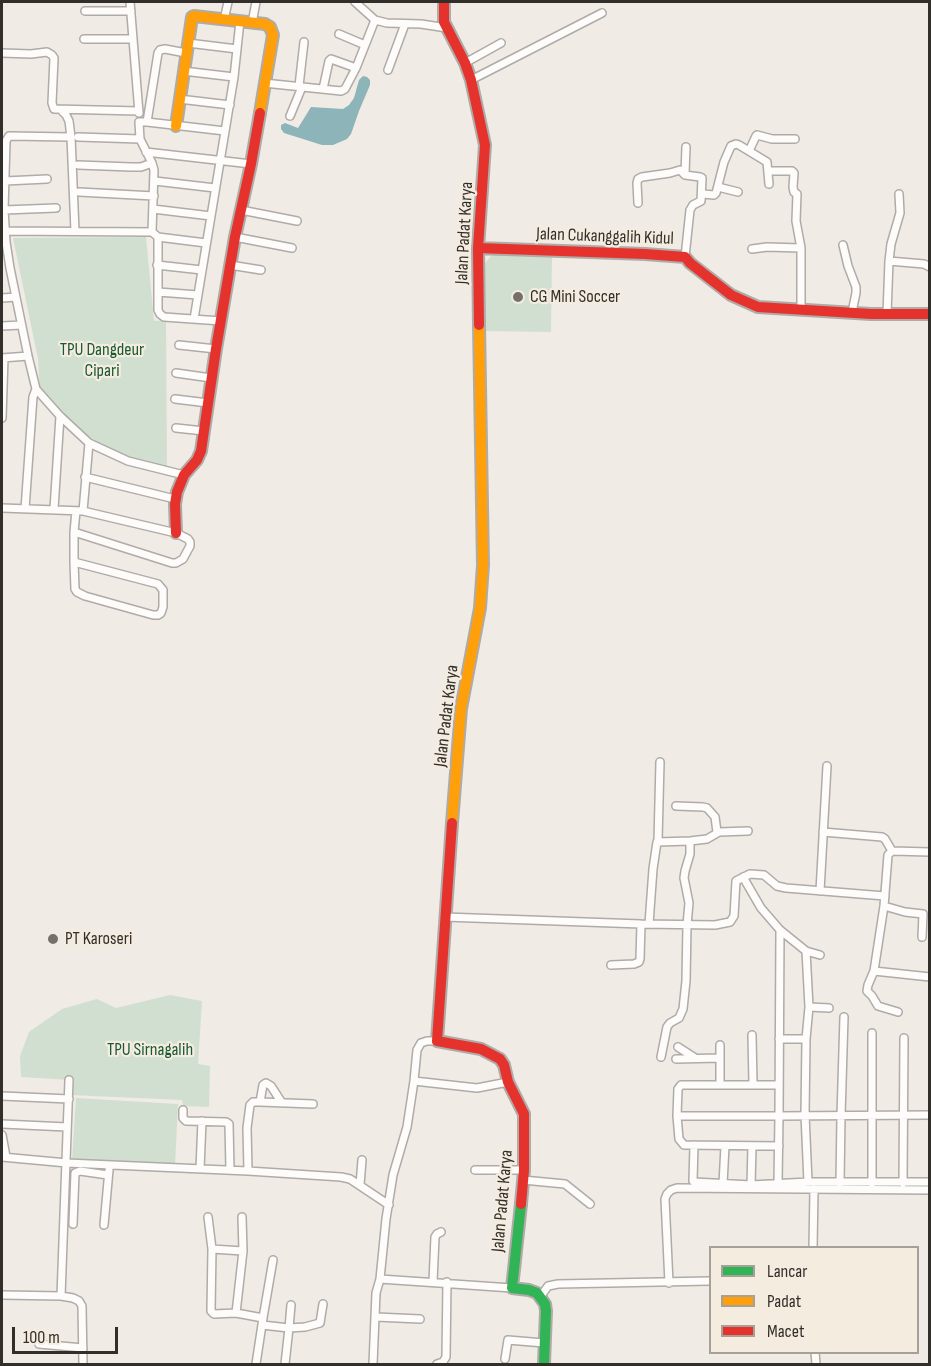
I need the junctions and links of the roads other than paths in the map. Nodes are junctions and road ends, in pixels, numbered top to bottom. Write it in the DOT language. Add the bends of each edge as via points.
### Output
graph roads {
  1 [pos="130,2"];
  2 [pos="228,2"];
  3 [pos="256,2"];
  4 [pos="355,2"];
  5 [pos="444,2"];
  6 [pos="85,11"];
  7 [pos="130,11"];
  8 [pos="602,13"];
  9 [pos="224,20"];
  10 [pos="375,20"];
  11 [pos="240,21"];
  12 [pos="252,23"];
  13 [pos="405,24"];
  14 [pos="447,28"];
  15 [pos="339,34"];
  16 [pos="84,39"];
  17 [pos="132,39"];
  18 [pos="304,42"];
  19 [pos="501,43"];
  20 [pos="365,45"];
  21 [pos="187,48"];
  22 [pos="237,49"];
  23 [pos="2,53"];
  24 [pos="465,63"];
  25 [pos="356,68"];
  26 [pos="388,70"];
  27 [pos="183,71"];
  28 [pos="234,77"];
  29 [pos="471,80"];
  30 [pos="264,83"];
  31 [pos="301,87"];
  32 [pos="323,89"];
  33 [pos="179,99"];
  34 [pos="230,105"];
  35 [pos="61,110"];
  36 [pos="139,111"];
  37 [pos="290,116"];
  38 [pos="143,122"];
  39 [pos="176,126"];
  40 [pos="225,131"];
  41 [pos="75,137"];
  42 [pos="140,139"];
  43 [pos="795,139"];
  44 [pos="686,147"];
  45 [pos="4,150"];
  46 [pos="749,151"];
  47 [pos="146,152"];
  48 [pos="221,159"];
  49 [pos="152,163"];
  50 [pos="250,164"];
  51 [pos="78,165"];
  52 [pos="769,171"];
  53 [pos="684,175"];
  54 [pos="4,178"];
  55 [pos="47,179"];
  56 [pos="155,181"];
  57 [pos="769,184"];
  58 [pos="718,187"];
  59 [pos="215,188"];
  60 [pos="79,192"];
  61 [pos="738,192"];
  62 [pos="703,194"];
  63 [pos="899,194"];
  64 [pos="154,195"];
  65 [pos="638,203"];
  66 [pos="3,207"];
  67 [pos="56,208"];
  68 [pos="153,209"];
  69 [pos="241,210"];
  70 [pos="211,216"];
  71 [pos="297,221"];
  72 [pos="75,231"];
  73 [pos="155,234"];
  74 [pos="4,237"];
  75 [pos="235,237"];
  76 [pos="206,243"];
  77 [pos="843,246"];
  78 [pos="292,248"];
  79 [pos="477,248"];
  80 [pos="801,248"];
  81 [pos="752,249"];
  82 [pos="685,257"];
  83 [pos="889,261"];
  84 [pos="157,264"];
  85 [pos="230,265"];
  86 [pos="930,267"];
  87 [pos="5,268"];
  88 [pos="202,270"];
  89 [pos="261,270"];
  90 [pos="158,292"];
  91 [pos="198,295"];
  92 [pos="16,297"];
  93 [pos="2,298"];
  94 [pos="801,310"];
  95 [pos="852,312"];
  96 [pos="886,314"];
  97 [pos="930,314"];
  98 [pos="194,319"];
  99 [pos="221,321"];
  100 [pos="21,325"];
  101 [pos="2,326"];
  102 [pos="179,345"];
  103 [pos="216,349"];
  104 [pos="28,356"];
  105 [pos="3,358"];
  106 [pos="176,374"];
  107 [pos="211,378"];
  108 [pos="36,389"];
  109 [pos="175,399"];
  110 [pos="208,403"];
  111 [pos="60,416"];
  112 [pos="2,418"];
  113 [pos="176,428"];
  114 [pos="204,431"];
  115 [pos="88,443"];
  116 [pos="184,475"];
  117 [pos="85,477"];
  118 [pos="175,499"];
  119 [pos="2,508"];
  120 [pos="25,509"];
  121 [pos="54,510"];
  122 [pos="79,511"];
  123 [pos="74,532"];
  124 [pos="176,534"];
  125 [pos="74,562"];
  126 [pos="660,762"];
  127 [pos="827,766"];
  128 [pos="676,806"];
  129 [pos="748,831"];
  130 [pos="717,832"];
  131 [pos="823,832"];
  132 [pos="658,841"];
  133 [pos="690,841"];
  134 [pos="892,851"];
  135 [pos="930,852"];
  136 [pos="743,877"];
  137 [pos="820,891"];
  138 [pos="885,896"];
  139 [pos="884,906"];
  140 [pos="445,917"];
  141 [pos="645,924"];
  142 [pos="687,925"];
  143 [pos="780,930"];
  144 [pos="922,937"];
  145 [pos="806,951"];
  146 [pos="820,955"];
  147 [pos="611,965"];
  148 [pos="874,971"];
  149 [pos="930,977"];
  150 [pos="809,1007"];
  151 [pos="829,1008"];
  152 [pos="898,1012"];
  153 [pos="844,1017"];
  154 [pos="872,1034"];
  155 [pos="752,1035"];
  156 [pos="904,1038"];
  157 [pos="779,1039"];
  158 [pos="806,1039"];
  159 [pos="437,1041"];
  160 [pos="720,1045"];
  161 [pos="678,1047"];
  162 [pos="661,1057"];
  163 [pos="694,1058"];
  164 [pos="720,1058"];
  165 [pos="676,1059"];
  166 [pos="69,1080"];
  167 [pos="414,1081"];
  168 [pos="508,1082"];
  169 [pos="753,1084"];
  170 [pos="720,1085"];
  171 [pos="779,1085"];
  172 [pos="2,1096"];
  173 [pos="69,1099"];
  174 [pos="260,1102"];
  175 [pos="282,1102"];
  176 [pos="313,1104"];
  177 [pos="183,1110"];
  178 [pos="805,1115"];
  179 [pos="872,1115"];
  180 [pos="904,1115"];
  181 [pos="930,1115"];
  182 [pos="677,1116"];
  183 [pos="779,1116"];
  184 [pos="840,1116"];
  185 [pos="202,1122"];
  186 [pos="2,1124"];
  187 [pos="67,1127"];
  188 [pos="2,1135"];
  189 [pos="694,1145"];
  190 [pos="725,1146"];
  191 [pos="752,1146"];
  192 [pos="779,1146"];
  193 [pos="4,1157"];
  194 [pos="362,1160"];
  195 [pos="67,1163"];
  196 [pos="109,1165"];
  197 [pos="200,1169"];
  198 [pos="230,1170"];
  199 [pos="475,1170"];
  200 [pos="248,1171"];
  201 [pos="108,1175"];
  202 [pos="523,1175"];
  203 [pos="808,1182"];
  204 [pos="930,1182"];
  205 [pos="778,1183"];
  206 [pos="840,1183"];
  207 [pos="872,1183"];
  208 [pos="903,1183"];
  209 [pos="723,1184"];
  210 [pos="360,1185"];
  211 [pos="751,1185"];
  212 [pos="814,1189"];
  213 [pos="930,1191"];
  214 [pos="590,1204"];
  215 [pos="389,1205"];
  216 [pos="208,1217"];
  217 [pos="242,1217"];
  218 [pos="73,1224"];
  219 [pos="104,1225"];
  220 [pos="441,1232"];
  221 [pos="813,1246"];
  222 [pos="212,1249"];
  223 [pos="243,1251"];
  224 [pos="273,1260"];
  225 [pos="380,1279"];
  226 [pos="709,1281"];
  227 [pos="433,1282"];
  228 [pos="447,1282"];
  229 [pos="669,1282"];
  230 [pos="512,1288"];
  231 [pos="2,1295"];
  232 [pos="61,1296"];
  233 [pos="541,1296"];
  234 [pos="324,1304"];
  235 [pos="291,1305"];
  236 [pos="236,1313"];
  237 [pos="376,1317"];
  238 [pos="420,1319"];
  239 [pos="262,1321"];
  240 [pos="289,1328"];
  241 [pos="544,1343"];
  242 [pos="39,1344"];
  243 [pos="83,1348"];
  244 [pos="504,1359"];
  245 [pos="83,1365"];
  246 [pos="256,1365"];
  247 [pos="285,1365"];
  248 [pos="373,1365"];
  249 [pos="437,1365"];
  250 [pos="544,1365"];
  1 -- 7 [label="street"];
  2 -- 9 [label="street"];
  3 -- 12 [label="street"];
  4 -- 10 [label="street"];
  5 -- 14 [label="street, Jalan Padat Karya"];
  6 -- 7 [label="street"];
  7 -- 17 [label="street"];
  8 -- 29 [label="street"];
  9 -- 11 [label="street"];
  9 -- 21 [label="street" via="192,17"];
  10 -- 13 [label="street"];
  10 -- 20 [label="street"];
  11 -- 12 [label="street"];
  11 -- 22 [label="street"];
  12 -- 30 [label="street" via="265,24 273,35"];
  13 -- 14 [label="street"];
  13 -- 26 [label="street"];
  14 -- 24 [label="street, Jalan Padat Karya"];
  15 -- 20 [label="street"];
  16 -- 17 [label="street"];
  17 -- 36 [label="street"];
  18 -- 31 [label="street"];
  19 -- 24 [label="street"];
  20 -- 25 [label="street"];
  21 -- 22 [label="street"];
  21 -- 27 [label="street"];
  21 -- 38 [label="street" via="158,53"];
  22 -- 28 [label="street"];
  23 -- 35 [label="street" via="52,55 52,103 54,109"];
  24 -- 29 [label="street, Jalan Padat Karya"];
  25 -- 32 [label="street" via="345,89"];
  25 -- 32 [label="street" via="331,59"];
  27 -- 28 [label="street"];
  27 -- 33 [label="street"];
  28 -- 34 [label="street"];
  29 -- 79 [label="street, Jalan Padat Karya" via="485,145"];
  30 -- 31 [label="street"];
  30 -- 50 [label="street"];
  31 -- 32 [label="street"];
  31 -- 37 [label="street"];
  33 -- 34 [label="street"];
  33 -- 39 [label="street"];
  34 -- 40 [label="street"];
  35 -- 36 [label="street"];
  35 -- 41 [label="street"];
  36 -- 38 [label="street"];
  38 -- 39 [label="street"];
  38 -- 42 [label="street"];
  39 -- 40 [label="street"];
  40 -- 48 [label="street"];
  41 -- 42 [label="street"];
  41 -- 45 [label="street" via="9,136"];
  41 -- 72 [label="street"];
  42 -- 47 [label="street"];
  43 -- 46 [label="street" via="757,135"];
  44 -- 53 [label="street"];
  45 -- 54 [label="street"];
  46 -- 52 [label="street" via="766,160"];
  46 -- 58 [label="street" via="736,144 731,146"];
  47 -- 48 [label="street"];
  47 -- 49 [label="street"];
  48 -- 50 [label="street"];
  48 -- 59 [label="street"];
  49 -- 51 [label="street" via="141,167"];
  49 -- 56 [label="street"];
  50 -- 69 [label="street"];
  52 -- 57 [label="street"];
  52 -- 80 [label="street" via="794,173"];
  53 -- 62 [label="street" via="701,177"];
  53 -- 65 [label="street" via="680,170 638,179"];
  54 -- 55 [label="street"];
  54 -- 66 [label="street"];
  56 -- 59 [label="street"];
  56 -- 64 [label="street"];
  58 -- 61 [label="street"];
  58 -- 62 [label="street" via="714,195"];
  59 -- 70 [label="street"];
  60 -- 64 [label="street"];
  62 -- 82 [label="street" via="690,210"];
  63 -- 83 [label="street" via="900,213"];
  64 -- 68 [label="street"];
  66 -- 67 [label="street"];
  66 -- 74 [label="street"];
  68 -- 70 [label="street"];
  68 -- 73 [label="street"];
  69 -- 71 [label="street"];
  69 -- 75 [label="street"];
  70 -- 76 [label="street"];
  72 -- 73 [label="street"];
  72 -- 74 [label="street"];
  73 -- 76 [label="street"];
  73 -- 84 [label="street"];
  74 -- 87 [label="street"];
  75 -- 78 [label="street"];
  75 -- 85 [label="street"];
  76 -- 88 [label="street"];
  77 -- 95 [label="street" via="856,287"];
  79 -- 82 [label="street, Jalan Cukanggalih Kidul"];
  79 -- 140 [label="street, Jalan Padat Karya" via="482,588 461,709"];
  80 -- 81 [label="street"];
  80 -- 94 [label="street"];
  82 -- 94 [label="street, Jalan Cukanggalih Kidul" via="741,300 758,306"];
  83 -- 86 [label="street"];
  83 -- 96 [label="street"];
  84 -- 88 [label="street"];
  84 -- 90 [label="street"];
  85 -- 89 [label="street"];
  85 -- 99 [label="street"];
  87 -- 92 [label="street"];
  88 -- 91 [label="street"];
  90 -- 91 [label="street"];
  90 -- 98 [label="street" via="160,314"];
  91 -- 98 [label="street"];
  92 -- 93 [label="street"];
  92 -- 100 [label="street"];
  94 -- 95 [label="street, Jalan Cukanggalih Kidul"];
  95 -- 96 [label="street, Jalan Cukanggalih Kidul"];
  96 -- 97 [label="street, Jalan Cukanggalih Kidul"];
  98 -- 99 [label="street"];
  99 -- 103 [label="street"];
  100 -- 101 [label="street"];
  100 -- 104 [label="street"];
  102 -- 103 [label="street"];
  103 -- 107 [label="street"];
  104 -- 105 [label="street"];
  104 -- 108 [label="street"];
  105 -- 112 [label="street"];
  106 -- 107 [label="street"];
  107 -- 110 [label="street"];
  108 -- 111 [label="street"];
  108 -- 120 [label="street"];
  109 -- 110 [label="street"];
  110 -- 114 [label="street"];
  111 -- 115 [label="street"];
  111 -- 121 [label="street"];
  113 -- 114 [label="street"];
  114 -- 116 [label="street" via="197,460"];
  115 -- 116 [label="street" via="128,461"];
  115 -- 117 [label="street"];
  116 -- 118 [label="street"];
  117 -- 118 [label="street"];
  117 -- 122 [label="street"];
  118 -- 124 [label="street"];
  119 -- 120 [label="street"];
  120 -- 121 [label="street"];
  121 -- 122 [label="street"];
  122 -- 123 [label="street"];
  122 -- 124 [label="street"];
  123 -- 124 [label="street" via="174,563 183,559 190,544"];
  123 -- 125 [label="street"];
  125 -- 125 [label="street" via="78,593 153,615 160,613 163,588 158,584"];
  126 -- 132 [label="street"];
  127 -- 131 [label="street"];
  128 -- 130 [label="street" via="707,808 715,817"];
  129 -- 130 [label="street"];
  130 -- 133 [label="street" via="707,839"];
  131 -- 134 [label="street" via="882,837"];
  131 -- 137 [label="street"];
  132 -- 133 [label="street"];
  132 -- 141 [label="street"];
  133 -- 142 [label="street" via="684,878 689,903"];
  134 -- 135 [label="street"];
  134 -- 138 [label="street" via="887,861"];
  136 -- 137 [label="street" via="758,873 777,886"];
  136 -- 142 [label="street" via="736,881 736,911 730,922"];
  136 -- 143 [label="street"];
  137 -- 138 [label="street"];
  138 -- 139 [label="street"];
  139 -- 144 [label="street" via="923,914"];
  139 -- 148 [label="street"];
  140 -- 141 [label="street"];
  140 -- 159 [label="street, Jalan Padat Karya"];
  141 -- 142 [label="street"];
  141 -- 147 [label="street" via="639,962"];
  142 -- 162 [label="street" via="683,1009 667,1027"];
  143 -- 145 [label="street"];
  143 -- 157 [label="street"];
  145 -- 146 [label="street"];
  145 -- 150 [label="street"];
  148 -- 149 [label="street"];
  148 -- 152 [label="street" via="867,991 878,1006"];
  150 -- 151 [label="street"];
  150 -- 158 [label="street"];
  153 -- 184 [label="street"];
  154 -- 179 [label="street"];
  155 -- 169 [label="street"];
  156 -- 180 [label="street"];
  157 -- 158 [label="street"];
  157 -- 171 [label="street"];
  158 -- 178 [label="street"];
  159 -- 167 [label="street" via="419,1046"];
  159 -- 168 [label="street, Jalan Padat Karya" via="481,1049 500,1059"];
  160 -- 164 [label="street"];
  161 -- 163 [label="street"];
  163 -- 164 [label="street"];
  163 -- 165 [label="street"];
  164 -- 170 [label="street"];
  166 -- 173 [label="street"];
  167 -- 168 [label="street" via="477,1088"];
  167 -- 215 [label="street"];
  168 -- 202 [label="street, Jalan Padat Karya" via="524,1114"];
  169 -- 170 [label="street"];
  169 -- 171 [label="street"];
  170 -- 182 [label="street" via="680,1086"];
  171 -- 183 [label="street"];
  172 -- 173 [label="street"];
  173 -- 187 [label="street"];
  174 -- 175 [label="street"];
  174 -- 175 [label="street" via="266,1083"];
  174 -- 200 [label="street" via="253,1102 248,1111"];
  175 -- 176 [label="street"];
  177 -- 185 [label="street" via="186,1121"];
  178 -- 183 [label="street"];
  178 -- 184 [label="street"];
  178 -- 203 [label="street"];
  179 -- 180 [label="street"];
  179 -- 184 [label="street"];
  179 -- 207 [label="street"];
  180 -- 181 [label="street"];
  180 -- 208 [label="street"];
  182 -- 183 [label="street"];
  182 -- 189 [label="street" via="681,1143"];
  183 -- 192 [label="street"];
  184 -- 206 [label="street"];
  185 -- 197 [label="street"];
  185 -- 198 [label="street" via="229,1124"];
  186 -- 187 [label="street"];
  187 -- 195 [label="street"];
  188 -- 193 [label="street"];
  189 -- 190 [label="street"];
  189 -- 209 [label="street" via="693,1182"];
  190 -- 191 [label="street"];
  190 -- 209 [label="street"];
  191 -- 192 [label="street"];
  191 -- 211 [label="street"];
  192 -- 205 [label="street"];
  193 -- 195 [label="street"];
  194 -- 210 [label="street"];
  195 -- 196 [label="street"];
  195 -- 232 [label="street"];
  196 -- 197 [label="street"];
  196 -- 201 [label="street"];
  197 -- 198 [label="street"];
  198 -- 200 [label="street"];
  199 -- 202 [label="street"];
  200 -- 210 [label="street" via="341,1177"];
  201 -- 218 [label="street" via="75,1173"];
  201 -- 219 [label="street"];
  202 -- 214 [label="street" via="565,1184"];
  202 -- 230 [label="street, Jalan Padat Karya"];
  203 -- 205 [label="street"];
  203 -- 206 [label="street"];
  204 -- 208 [label="street"];
  205 -- 211 [label="street"];
  206 -- 207 [label="street"];
  207 -- 208 [label="street"];
  209 -- 211 [label="street"];
  210 -- 215 [label="street"];
  212 -- 213 [label="street"];
  212 -- 221 [label="street"];
  212 -- 229 [label="street" via="670,1190 665,1199"];
  215 -- 225 [label="street"];
  216 -- 222 [label="street"];
  217 -- 223 [label="street"];
  220 -- 227 [label="street" via="435,1237"];
  222 -- 223 [label="street"];
  222 -- 236 [label="street" via="211,1311"];
  223 -- 236 [label="street"];
  224 -- 239 [label="street"];
  225 -- 227 [label="street"];
  225 -- 237 [label="street"];
  226 -- 229 [label="street"];
  227 -- 228 [label="street"];
  228 -- 230 [label="street"];
  228 -- 249 [label="street" via="446,1357"];
  229 -- 233 [label="street" via="558,1284 548,1286"];
  230 -- 233 [label="street"];
  231 -- 232 [label="street"];
  232 -- 243 [label="street" via="81,1304"];
  233 -- 241 [label="street" via="546,1311"];
  234 -- 240 [label="street" via="320,1323"];
  235 -- 240 [label="street"];
  236 -- 239 [label="street"];
  237 -- 238 [label="street"];
  237 -- 248 [label="street"];
  239 -- 240 [label="street"];
  239 -- 246 [label="street"];
  240 -- 247 [label="street"];
  241 -- 244 [label="street" via="508,1340"];
  241 -- 250 [label="street"];
  242 -- 243 [label="street"];
  243 -- 245 [label="street"];
}
